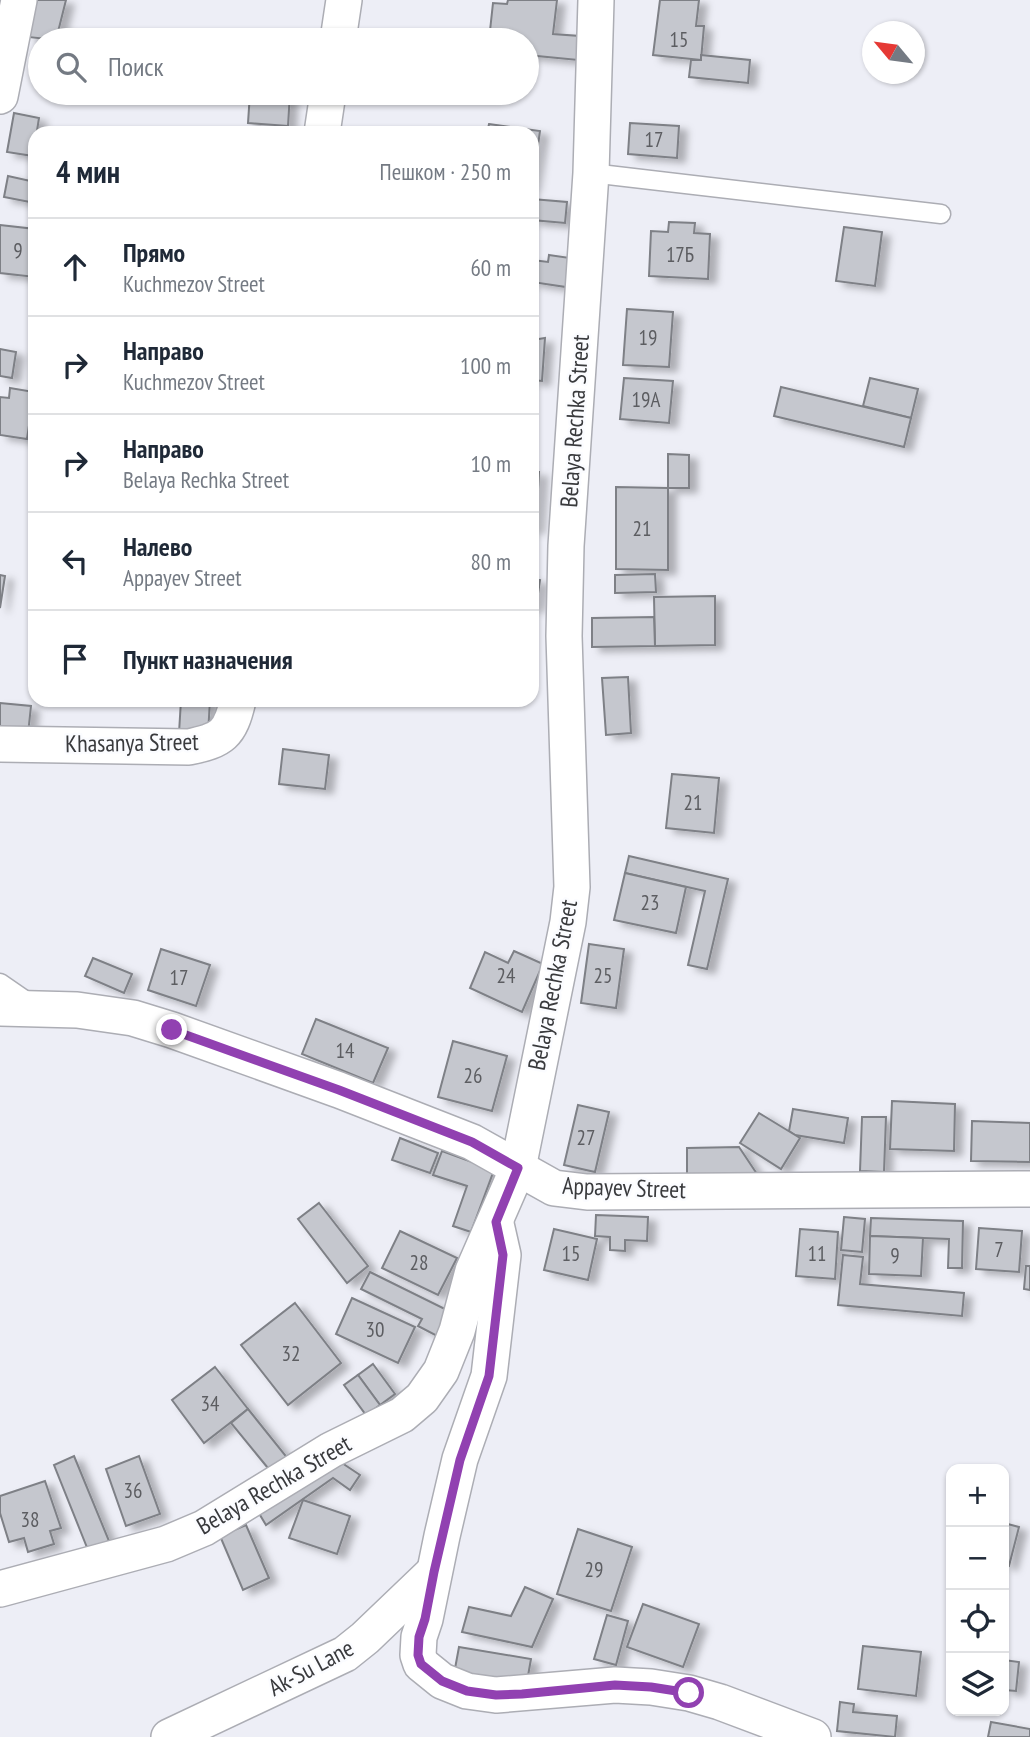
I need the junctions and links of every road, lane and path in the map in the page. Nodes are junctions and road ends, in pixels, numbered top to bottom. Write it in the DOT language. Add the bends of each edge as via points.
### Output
graph roads {
  1 [pos="19,0"];
  2 [pos="344,0"];
  3 [pos="596,0"];
  4 [pos="340,28"];
  5 [pos="0,96"];
  6 [pos="326,105"];
  7 [pos="323,126"];
  8 [pos="591,173"];
  9 [pos="941,214"];
  10 [pos="235,707"];
  11 [pos="0,744"];
  12 [pos="0,983"];
  13 [pos="0,1009"];
  14 [pos="40,1010"];
  15 [pos="518,1168"];
  16 [pos="1030,1189"];
  17 [pos="496,1222"];
  18 [pos="434,1572"];
  19 [pos="0,1590"];
  20 [pos="169,1737"];
  21 [pos="813,1737"];
  1 -- 5 [label="street"];
  2 -- 4 [label="street"];
  3 -- 8 [label="street, Belaya Rechka Street"];
  6 -- 7 [label="street"];
  8 -- 9 [label="lane"];
  8 -- 15 [label="street, Belaya Rechka Street" via="566,546 564,636 572,887"];
  10 -- 11 [label="street, Khasanya Street" via="223,735 189,747"];
  12 -- 14 [label="lane"];
  13 -- 14 [label="street, Appayev Street"];
  14 -- 15 [label="street, Appayev Street" via="133,1018 172,1030 472,1142"];
  15 -- 16 [label="street, Appayev Street" via="554,1188 587,1192"];
  15 -- 17 [label="street, Belaya Rechka Street"];
  17 -- 18 [label="street" via="503,1255 489,1376 460,1460"];
  17 -- 19 [label="street, Belaya Rechka Street" via="473,1271 441,1371 422,1398 402,1415 331,1450 204,1528 166,1544"];
  18 -- 20 [label="street, Ak-Su Lane" via="345,1654"];
  18 -- 21 [label="street" via="418,1655 421,1664 442,1681 496,1695 651,1687 720,1702"];
}
